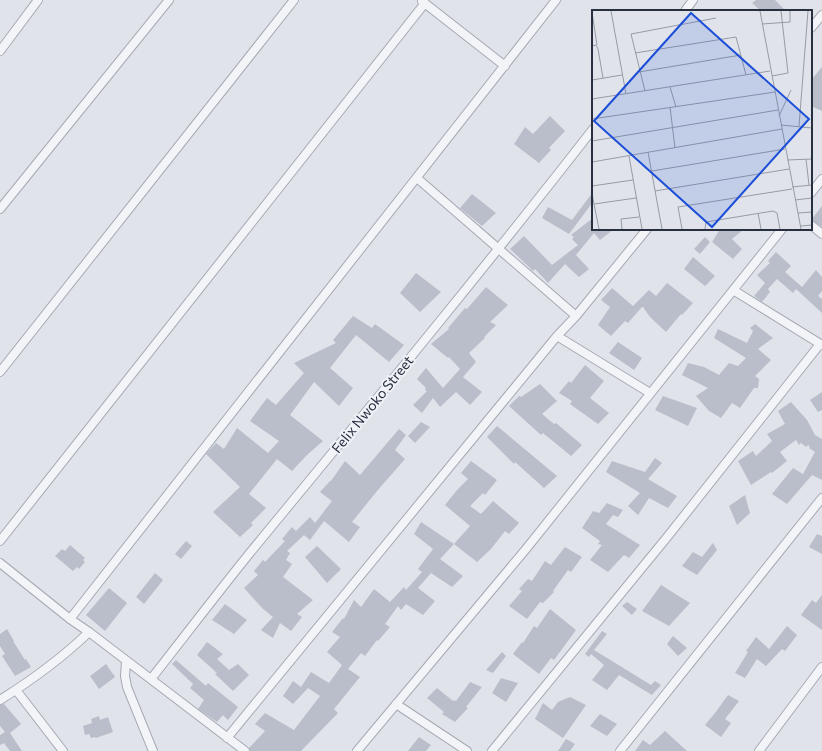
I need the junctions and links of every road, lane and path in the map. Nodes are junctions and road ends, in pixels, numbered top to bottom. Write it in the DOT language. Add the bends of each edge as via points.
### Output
graph roads {
  1 [pos="38,0"];
  2 [pos="169,0"];
  3 [pos="294,0"];
  4 [pos="556,0"];
  5 [pos="693,0"];
  6 [pos="423,2"];
  7 [pos="686,10"];
  8 [pos="822,15"];
  9 [pos="812,27"];
  10 [pos="0,51"];
  11 [pos="505,66"];
  12 [pos="592,130"];
  13 [pos="417,178"];
  14 [pos="822,179"];
  15 [pos="812,192"];
  16 [pos="0,208"];
  17 [pos="812,226"];
  18 [pos="646,230"];
  19 [pos="781,230"];
  20 [pos="822,234"];
  21 [pos="498,249"];
  22 [pos="733,290"];
  23 [pos="576,316"];
  24 [pos="557,336"];
  25 [pos="821,345"];
  26 [pos="0,372"];
  27 [pos="650,393"];
  28 [pos="822,498"];
  29 [pos="0,541"];
  30 [pos="0,564"];
  31 [pos="70,619"];
  32 [pos="89,632"];
  33 [pos="126,661"];
  34 [pos="822,667"];
  35 [pos="151,679"];
  36 [pos="16,690"];
  37 [pos="0,700"];
  38 [pos="396,704"];
  39 [pos="227,738"];
  40 [pos="63,751"];
  41 [pos="153,751"];
  42 [pos="245,751"];
  43 [pos="358,751"];
  44 [pos="467,751"];
  45 [pos="492,751"];
  46 [pos="620,751"];
  47 [pos="759,751"];
  1 -- 10 [label="street"];
  2 -- 16 [label="street"];
  3 -- 26 [label="street"];
  4 -- 11 [label="street"];
  5 -- 7 [label="street"];
  6 -- 11 [label="street"];
  6 -- 29 [label="street"];
  8 -- 9 [label="street"];
  11 -- 13 [label="street"];
  12 -- 21 [label="street, Felix Nwoko Street"];
  13 -- 21 [label="street"];
  13 -- 31 [label="street"];
  14 -- 15 [label="street"];
  17 -- 20 [label="street"];
  18 -- 23 [label="street"];
  19 -- 22 [label="street"];
  21 -- 23 [label="street"];
  21 -- 35 [label="street, Felix Nwoko Street" via="249,554"];
  22 -- 25 [label="street"];
  22 -- 27 [label="street"];
  23 -- 24 [label="street"];
  24 -- 27 [label="street"];
  24 -- 39 [label="street"];
  25 -- 45 [label="street"];
  27 -- 38 [label="street" via="526,549"];
  28 -- 46 [label="street"];
  30 -- 31 [label="street"];
  31 -- 32 [label="street"];
  32 -- 33 [label="street"];
  32 -- 36 [label="street" via="70,650"];
  33 -- 35 [label="street"];
  33 -- 41 [label="street" via="127,687"];
  34 -- 47 [label="street"];
  35 -- 39 [label="street"];
  36 -- 37 [label="street"];
  36 -- 40 [label="street"];
  38 -- 43 [label="street"];
  38 -- 44 [label="street"];
  39 -- 42 [label="street"];
}
